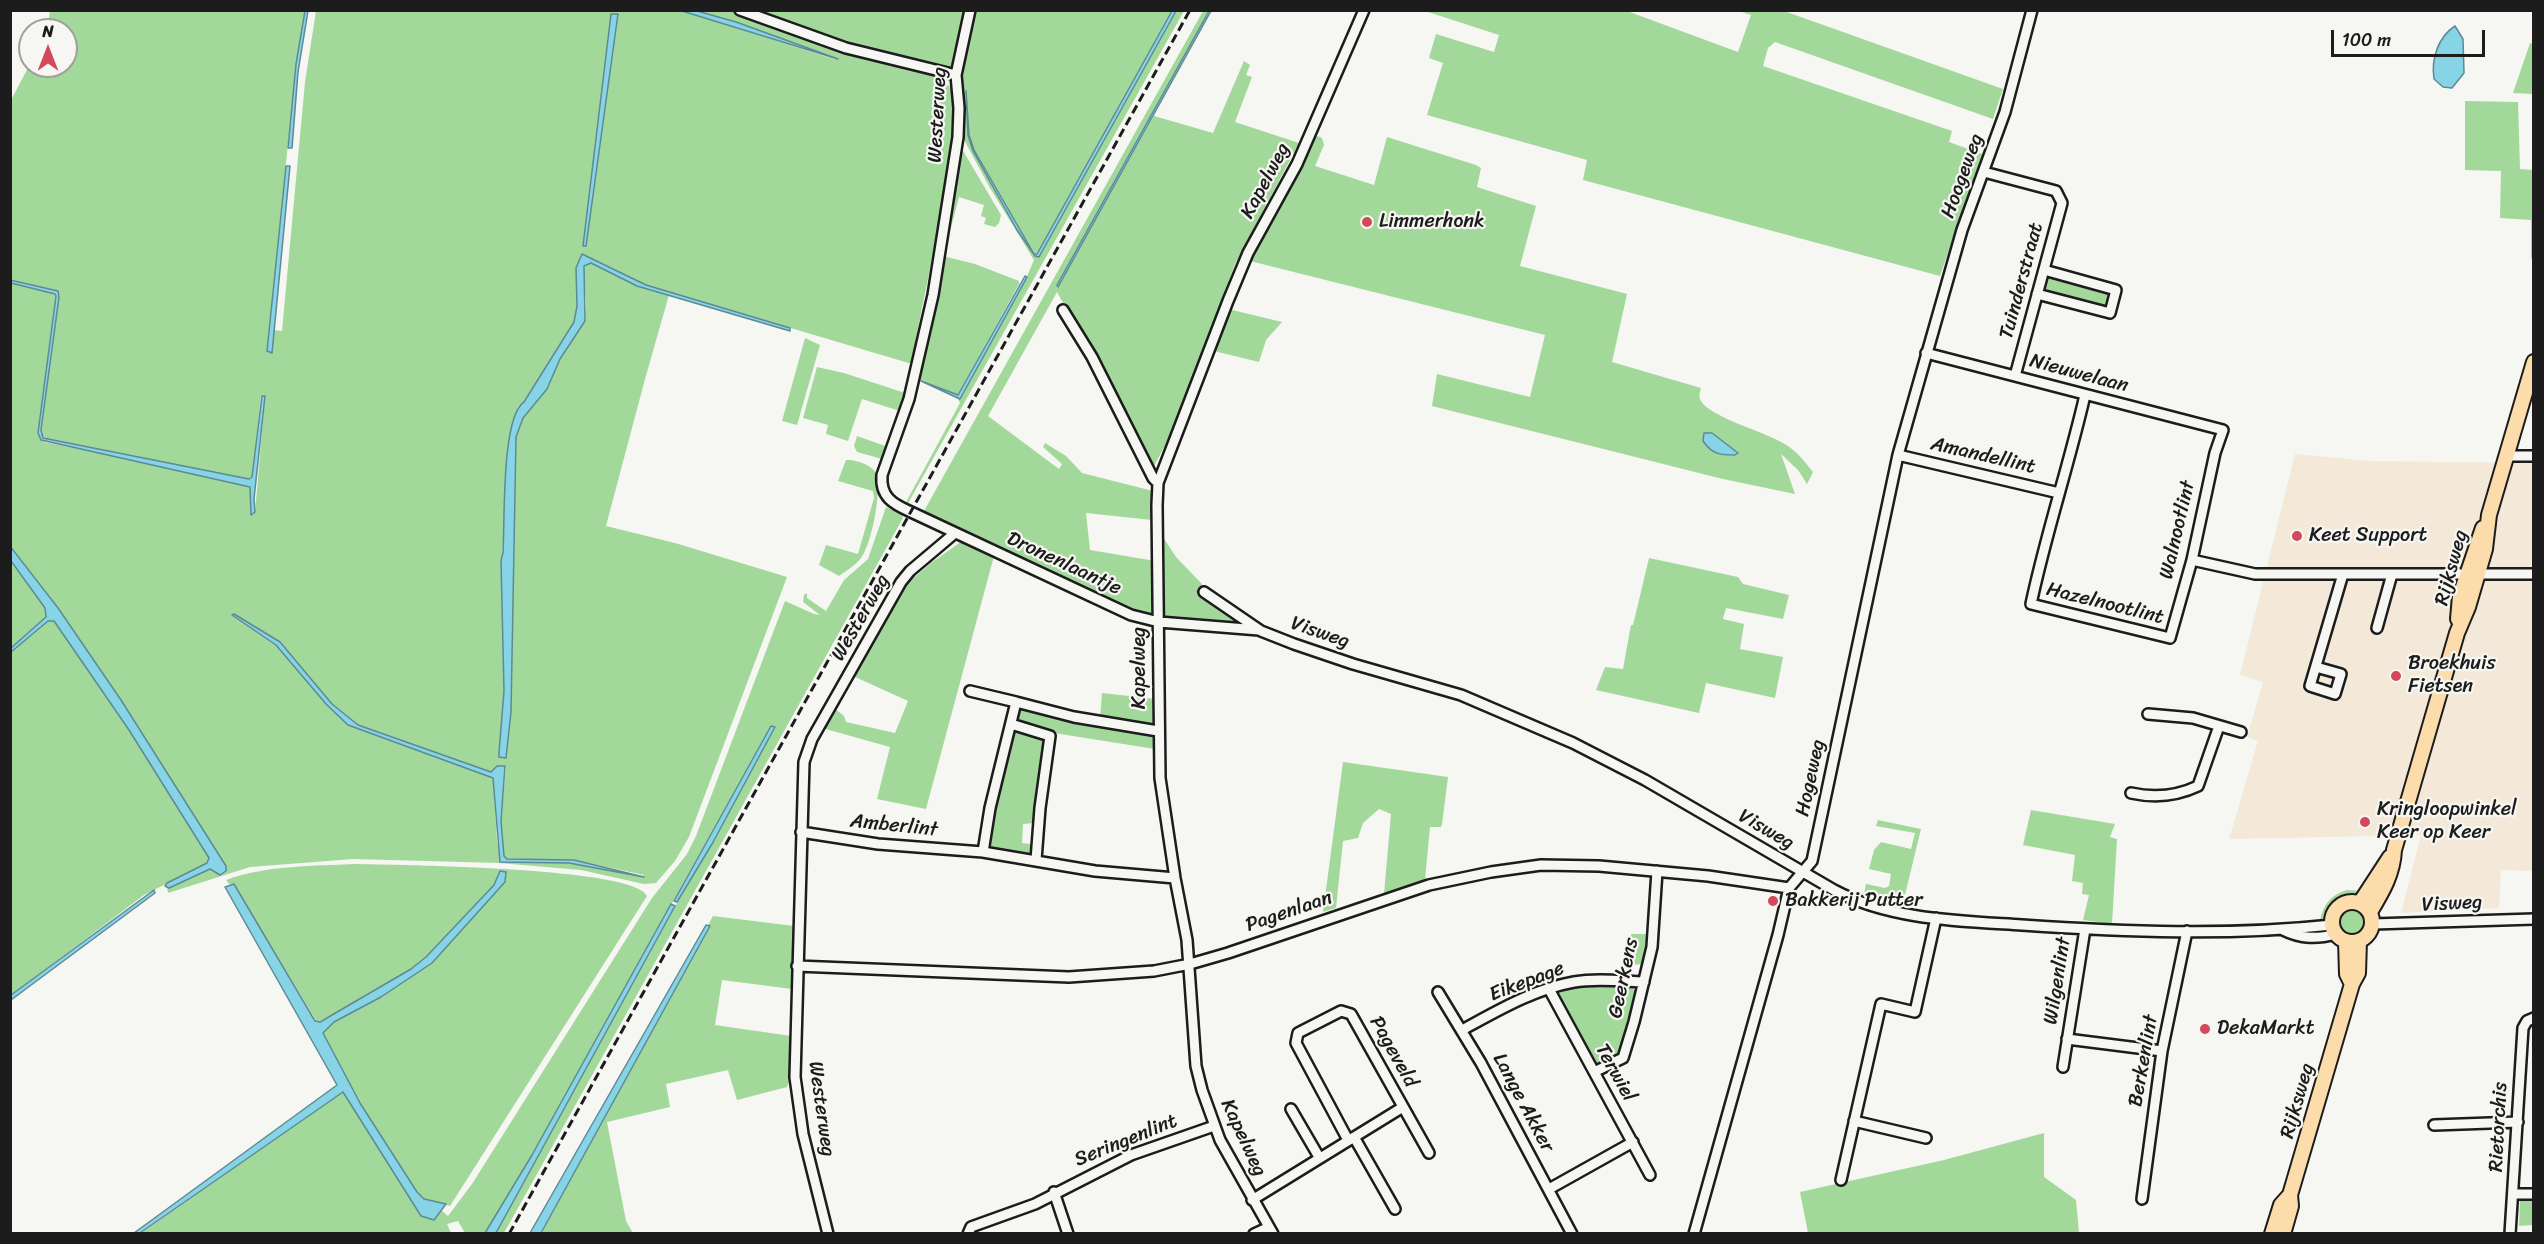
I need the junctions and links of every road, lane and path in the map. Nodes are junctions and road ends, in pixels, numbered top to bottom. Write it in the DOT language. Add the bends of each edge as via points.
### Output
graph roads {
  1 [pos="740,10"];
  2 [pos="970,10"];
  3 [pos="1364,10"];
  4 [pos="2032,10"];
  5 [pos="956,75"];
  6 [pos="1984,172"];
  7 [pos="2044,270"];
  8 [pos="2037,294"];
  9 [pos="1063,310"];
  10 [pos="1926,353"];
  11 [pos="2534,362"];
  12 [pos="2015,376"];
  13 [pos="2085,395"];
  14 [pos="2223,430"];
  15 [pos="1898,455"];
  16 [pos="2507,456"];
  17 [pos="2534,456"];
  18 [pos="1158,483"];
  19 [pos="2060,492"];
  20 [pos="955,533"];
  21 [pos="2192,560"];
  22 [pos="2343,574"];
  23 [pos="2392,574"];
  24 [pos="2472,574"];
  25 [pos="2534,574"];
  26 [pos="1204,592"];
  27 [pos="1159,622"];
  28 [pos="2377,628"];
  29 [pos="1261,631"];
  30 [pos="2170,638"];
  31 [pos="2316,667"];
  32 [pos="970,691"];
  33 [pos="1016,702"];
  34 [pos="2148,714"];
  35 [pos="1011,724"];
  36 [pos="2218,726"];
  37 [pos="1158,731"];
  38 [pos="2241,732"];
  39 [pos="2131,794"];
  40 [pos="801,832"];
  41 [pos="983,852"];
  42 [pos="1036,860"];
  43 [pos="1657,871"];
  44 [pos="1803,872"];
  45 [pos="1175,878"];
  46 [pos="1789,888"];
  47 [pos="2368,913"];
  48 [pos="1936,918"];
  49 [pos="2534,919"];
  50 [pos="2085,929"];
  51 [pos="2187,931"];
  52 [pos="2343,935"];
  53 [pos="1190,964"];
  54 [pos="797,966"];
  55 [pos="1644,982"];
  56 [pos="1549,989"];
  57 [pos="1438,992"];
  58 [pos="2534,1018"];
  59 [pos="1462,1030"];
  60 [pos="2067,1039"];
  61 [pos="2162,1051"];
  62 [pos="2062,1067"];
  63 [pos="1594,1072"];
  64 [pos="1403,1107"];
  65 [pos="1291,1109"];
  66 [pos="1854,1121"];
  67 [pos="2518,1122"];
  68 [pos="2434,1125"];
  69 [pos="1214,1126"];
  70 [pos="1926,1138"];
  71 [pos="1351,1139"];
  72 [pos="1633,1142"];
  73 [pos="1429,1153"];
  74 [pos="1319,1157"];
  75 [pos="1650,1174"];
  76 [pos="1841,1180"];
  77 [pos="1549,1189"];
  78 [pos="1054,1192"];
  79 [pos="2514,1194"];
  80 [pos="2534,1194"];
  81 [pos="2290,1195"];
  82 [pos="2142,1199"];
  83 [pos="1252,1200"];
  84 [pos="1395,1209"];
  85 [pos="1271,1230"];
  86 [pos="828,1233"];
  87 [pos="968,1233"];
  88 [pos="1068,1233"];
  89 [pos="1254,1233"];
  90 [pos="1572,1233"];
  91 [pos="1694,1233"];
  92 [pos="2273,1233"];
  93 [pos="2283,1233"];
  94 [pos="2510,1233"];
  1 -- 5 [label="street" via="846,48"];
  2 -- 5 [label="street, Westerweg"];
  3 -- 18 [label="street, Kapelweg" via="1297,164 1248,253"];
  4 -- 6 [label="street, Hoogeweg" via="2005,112"];
  5 -- 20 [label="street, Westerweg" via="958,137 939,263 915,376 882,481 889,501"];
  6 -- 7 [label="street, Tuinderstraat" via="2060,195 2062,203"];
  6 -- 10 [label="street, Hoogeweg" via="1962,230"];
  7 -- 8 [label="street, Tuinderstraat"];
  7 -- 8 [label="street" via="2116,291 2110,313"];
  8 -- 12 [label="street, Tuinderstraat"];
  9 -- 18 [label="street"];
  10 -- 12 [label="street, Nieuwelaan"];
  10 -- 15 [label="street, Hogeweg"];
  11 -- 16 [label="main road, Rijksweg"];
  12 -- 13 [label="street, Nieuwelaan"];
  13 -- 14 [label="street, Nieuwelaan"];
  13 -- 19 [label="street"];
  14 -- 21 [label="street, Walnootlint" via="2212,463"];
  15 -- 19 [label="street, Amandellint"];
  15 -- 44 [label="street, Hogeweg" via="1812,861"];
  16 -- 17 [label="street"];
  16 -- 24 [label="main road, Rijksweg" via="2489,515 2485,549"];
  18 -- 27 [label="street, Kapelweg"];
  19 -- 30 [label="street, Hazelnootlint" via="2031,604"];
  20 -- 27 [label="street, Dronenlaantje" via="1116,609"];
  20 -- 40 [label="street, Westerweg" via="901,582 812,739 804,762"];
  21 -- 22 [label="street" via="2255,574"];
  21 -- 30 [label="street, Walnootlint"];
  22 -- 23 [label="street"];
  22 -- 31 [label="street"];
  23 -- 24 [label="street"];
  23 -- 28 [label="street"];
  24 -- 25 [label="street"];
  24 -- 47 [label="main road, Rijksweg" via="2394,850"];
  26 -- 29 [label="street, Visweg"];
  27 -- 29 [label="street, Visweg"];
  27 -- 37 [label="street, Kapelweg"];
  29 -- 44 [label="street, Visweg" via="1485,704 1573,743 1646,780"];
  32 -- 33 [label="street"];
  33 -- 35 [label="street"];
  33 -- 37 [label="street" via="1074,717"];
  34 -- 36 [label="street" via="2181,716"];
  35 -- 41 [label="street"];
  35 -- 42 [label="street" via="1050,736"];
  36 -- 38 [label="street"];
  36 -- 39 [label="street" via="2198,786 2168,795"];
  37 -- 45 [label="street, Kapelweg" via="1163,805"];
  40 -- 41 [label="street, Amberlint" via="878,844"];
  40 -- 54 [label="street, Westerweg"];
  41 -- 42 [label="street, Amberlint"];
  42 -- 45 [label="street, Amberlint" via="1095,871"];
  43 -- 46 [label="street, Pagenlaan"];
  43 -- 53 [label="street, Pagenlaan" via="1541,866 1480,874 1429,885"];
  43 -- 55 [label="street, Geerkens" via="1652,948"];
  44 -- 46 [label="street, Hogeweg"];
  44 -- 48 [label="street, Visweg" via="1854,900"];
  45 -- 53 [label="street, Kapelweg"];
  46 -- 91 [label="street, Hogeweg"];
  47 -- 49 [label="street, Visweg"];
  47 -- 52 [label="main road" via="2368,935"];
  47 -- 52 [label="main road" via="2352,901 2341,905 2334,913"];
  48 -- 50 [label="street, Visweg"];
  48 -- 66 [label="street" via="1916,1012 1881,1004"];
  50 -- 51 [label="street, Visweg"];
  50 -- 60 [label="street, Wilgenlint"];
  51 -- 52 [label="street, Visweg" via="2283,930"];
  51 -- 61 [label="street, Berkenlint"];
  52 -- 81 [label="main road, Rijksweg" via="2352,984"];
  53 -- 54 [label="street, Pagenlaan" via="1154,971 1069,977"];
  53 -- 69 [label="street, Kapelweg" via="1196,1066"];
  54 -- 86 [label="street, Westerweg" via="795,1077 803,1134"];
  55 -- 56 [label="street, Eikepage" via="1575,981"];
  55 -- 63 [label="street, Geerkens" via="1623,1058"];
  56 -- 59 [label="street, Eikepage" via="1505,1006"];
  56 -- 63 [label="street, Terwiel"];
  57 -- 59 [label="street, Lange Akker"];
  58 -- 67 [label="street, Rietorchis" via="2525,1023"];
  59 -- 77 [label="street, Lange Akker"];
  60 -- 61 [label="street, Wilgenlint"];
  60 -- 62 [label="street, Wilgenlint"];
  61 -- 82 [label="street, Berkenlint"];
  63 -- 72 [label="street, Terwiel"];
  64 -- 71 [label="street, Pageveld"];
  64 -- 71 [label="street, Pageveld" via="1351,1014 1341,1011 1298,1033 1296,1043"];
  64 -- 73 [label="street, Pageveld"];
  65 -- 74 [label="street"];
  66 -- 70 [label="street"];
  66 -- 76 [label="street"];
  67 -- 68 [label="street"];
  67 -- 79 [label="street, Rietorchis"];
  69 -- 78 [label="street, Seringenlint" via="1131,1155"];
  69 -- 83 [label="street, Kapelweg"];
  71 -- 74 [label="street, Pageveld"];
  71 -- 84 [label="street, Pageveld"];
  72 -- 75 [label="street, Terwiel"];
  72 -- 77 [label="street"];
  74 -- 83 [label="street, Pageveld"];
  77 -- 90 [label="street, Lange Akker"];
  78 -- 87 [label="street, Seringenlint" via="1015,1212 971,1227"];
  78 -- 88 [label="street"];
  79 -- 80 [label="street"];
  79 -- 94 [label="street, Rietorchis"];
  81 -- 92 [label="main road, Rijksweg" via="2281,1205"];
  81 -- 93 [label="main road, Rijksweg"];
  83 -- 85 [label="street, Kapelweg"];
  85 -- 89 [label="street"];
}
